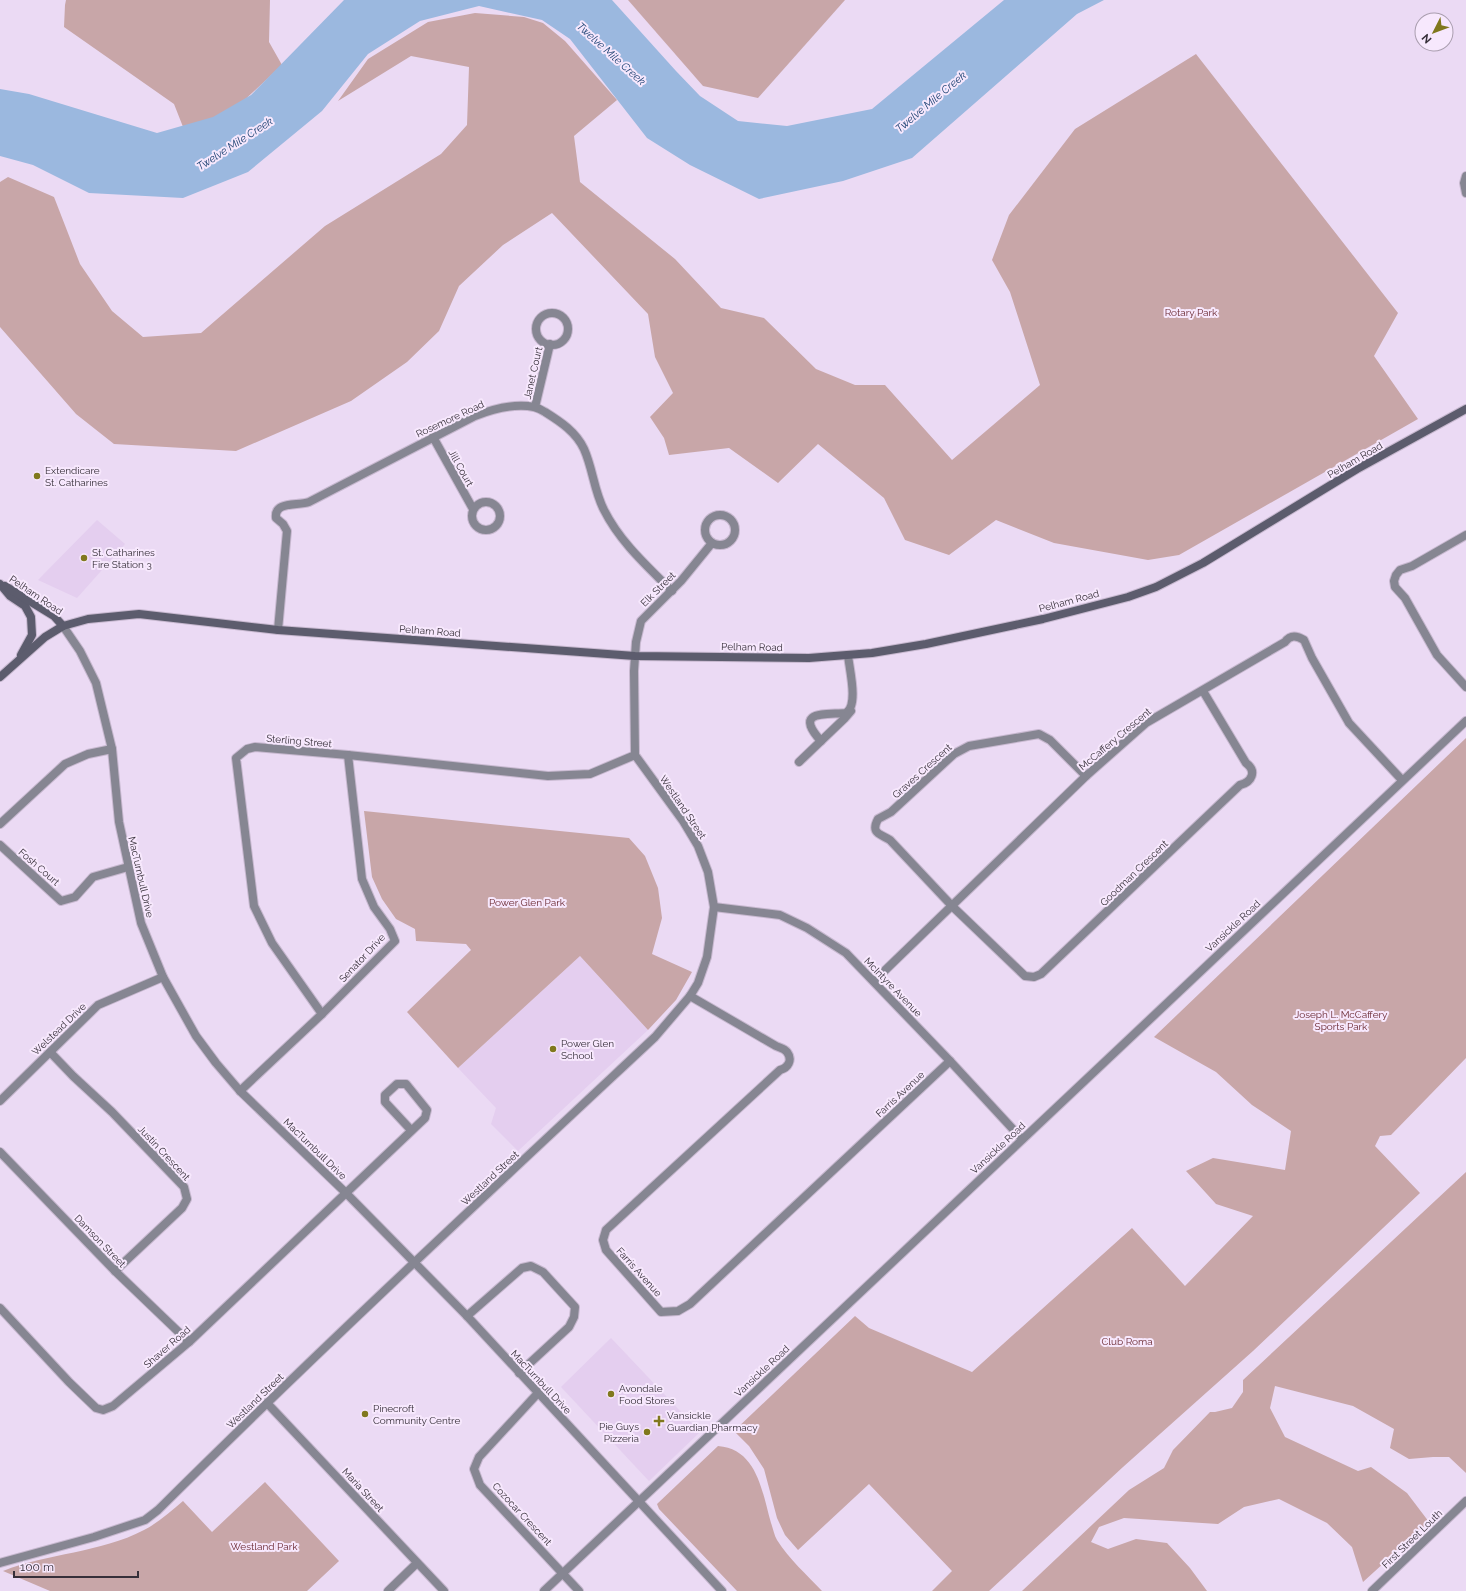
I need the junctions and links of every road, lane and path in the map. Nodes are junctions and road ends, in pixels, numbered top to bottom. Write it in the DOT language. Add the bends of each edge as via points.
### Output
graph roads {
  1 [pos="1466,176"];
  2 [pos="1466,193"];
  3 [pos="550,344"];
  4 [pos="536,407"];
  5 [pos="1466,409"];
  6 [pos="433,437"];
  7 [pos="472,509"];
  8 [pos="1466,535"];
  9 [pos="712,543"];
  10 [pos="0,583"];
  11 [pos="672,591"];
  12 [pos="63,626"];
  13 [pos="278,630"];
  14 [pos="848,655"];
  15 [pos="635,656"];
  16 [pos="18,660"];
  17 [pos="0,677"];
  18 [pos="1466,687"];
  19 [pos="1203,691"];
  20 [pos="852,702"];
  21 [pos="1466,721"];
  22 [pos="821,741"];
  23 [pos="112,749"];
  24 [pos="348,755"];
  25 [pos="635,755"];
  26 [pos="799,762"];
  27 [pos="1086,776"];
  28 [pos="1402,780"];
  29 [pos="0,824"];
  30 [pos="0,845"];
  31 [pos="128,867"];
  32 [pos="714,907"];
  33 [pos="953,907"];
  34 [pos="163,977"];
  35 [pos="874,981"];
  36 [pos="690,996"];
  37 [pos="322,1014"];
  38 [pos="50,1052"];
  39 [pos="950,1061"];
  40 [pos="240,1091"];
  41 [pos="0,1101"];
  42 [pos="411,1130"];
  43 [pos="1022,1139"];
  44 [pos="0,1152"];
  45 [pos="346,1193"];
  46 [pos="415,1262"];
  47 [pos="115,1271"];
  48 [pos="0,1308"];
  49 [pos="468,1316"];
  50 [pos="188,1342"];
  51 [pos="519,1373"];
  52 [pos="538,1393"];
  53 [pos="267,1403"];
  54 [pos="1466,1501"];
  55 [pos="638,1502"];
  56 [pos="0,1563"];
  57 [pos="418,1563"];
  58 [pos="563,1573"];
  59 [pos="388,1591"];
  60 [pos="444,1591"];
  61 [pos="544,1591"];
  62 [pos="580,1591"];
  63 [pos="722,1591"];
  64 [pos="1372,1591"];
  1 -- 2 [label="street"];
  3 -- 4 [label="street, Janet Court"];
  4 -- 6 [label="street, Rosemore Road" via="512,406 490,410"];
  4 -- 11 [label="street, Rosemore Road" via="559,421 577,438 588,460 604,510 616,531"];
  5 -- 14 [label="main road, Pelham Road" via="1357,469 1203,563 1156,587 1043,619 926,644"];
  6 -- 7 [label="street, Jill Court"];
  6 -- 13 [label="street, Rosemore Road" via="309,502 278,508 276,518 287,531"];
  8 -- 18 [label="street" via="1412,566 1400,570 1394,581 1394,587 1405,598 1437,655"];
  9 -- 11 [label="street, Elk Street"];
  10 -- 12 [label="main road, Pelham Road" via="54,616"];
  10 -- 16 [label="main road" via="10,596 25,606 31,617 32,635"];
  11 -- 15 [label="street, Elk Street" via="641,621"];
  12 -- 13 [label="main road, Pelham Road" via="88,619 139,614"];
  12 -- 16 [label="main road" via="45,637"];
  12 -- 23 [label="street, MacTurnbull Drive" via="80,651 96,684"];
  13 -- 15 [label="main road, Pelham Road"];
  14 -- 15 [label="main road, Pelham Road" via="809,658"];
  14 -- 20 [label="street"];
  15 -- 25 [label="street"];
  16 -- 17 [label="main road"];
  19 -- 27 [label="street, McCaffery Crescent" via="1146,723"];
  19 -- 28 [label="street, McCaffery Crescent" via="1290,637 1300,637 1306,643 1349,723"];
  19 -- 33 [label="street, Goodman Crescent" via="1251,768 1252,778 1246,784 1240,785 1047,969 1034,977 1025,976"];
  20 -- 22 [label="street" via="848,715"];
  20 -- 22 [label="street" via="850,710 846,713 821,714 813,717 810,721 811,728"];
  21 -- 28 [label="street, Vansickle Road"];
  22 -- 26 [label="street"];
  23 -- 29 [label="street" via="88,754 65,764"];
  23 -- 31 [label="street, MacTurnbull Drive" via="119,822"];
  24 -- 25 [label="street, Sterling Street" via="548,776 590,774"];
  24 -- 37 [label="street, Senator Drive" via="362,879 374,907 390,929 395,942"];
  24 -- 37 [label="street, Sterling Street" via="255,747 247,749 236,758 254,906 272,943"];
  25 -- 32 [label="street, Westland Street" via="698,846 708,872"];
  27 -- 33 [label="street, McCaffery Crescent"];
  27 -- 33 [label="street, Graves Crescent" via="1050,740 1039,734 969,746 954,754 891,812 878,819 875,828 878,834 890,840"];
  28 -- 43 [label="street, Vansickle Road"];
  30 -- 31 [label="street, Fosh Court" via="61,901 75,897 93,877"];
  31 -- 34 [label="street, MacTurnbull Drive" via="140,923"];
  32 -- 35 [label="street, McIntyre Avenue" via="780,915 807,928 846,953"];
  32 -- 36 [label="street, Westland Street" via="707,957 698,983"];
  33 -- 35 [label="street, McCaffery Crescent"];
  34 -- 38 [label="street, Welstead Drive" via="98,1005"];
  34 -- 40 [label="street, MacTurnbull Drive" via="196,1036"];
  35 -- 39 [label="street, McIntyre Avenue"];
  36 -- 39 [label="street, Farris Avenue" via="783,1048 788,1052 790,1060 785,1069 780,1070 606,1230 603,1240 606,1250 661,1312 678,1311 690,1304"];
  36 -- 46 [label="street, Westland Street" via="655,1037"];
  37 -- 40 [label="street, Senator Drive"];
  38 -- 41 [label="street, Welstead Drive"];
  38 -- 47 [label="street, Justin Crescent" via="184,1187 187,1199 182,1208"];
  39 -- 43 [label="street, McIntyre Avenue"];
  40 -- 45 [label="street, MacTurnbull Drive"];
  42 -- 42 [label="street, Shaver Road" via="385,1102 385,1095 396,1084 406,1084 427,1110 425,1118"];
  42 -- 45 [label="street, Shaver Road"];
  43 -- 55 [label="street, Vansickle Road"];
  44 -- 47 [label="street, Damson Street"];
  45 -- 46 [label="street, MacTurnbull Drive"];
  45 -- 50 [label="street, Shaver Road"];
  46 -- 49 [label="street, MacTurnbull Drive"];
  46 -- 53 [label="street, Westland Street"];
  47 -- 50 [label="street, Damson Street"];
  48 -- 50 [label="street, Shaver Road" via="69,1382 96,1408 103,1410 113,1406"];
  49 -- 51 [label="street, MacTurnbull Drive"];
  49 -- 51 [label="street" via="522,1268 531,1266 543,1272 575,1307 569,1327"];
  51 -- 52 [label="street, MacTurnbull Drive"];
  52 -- 55 [label="street, MacTurnbull Drive"];
  52 -- 58 [label="street, Cozocar Crescent" via="479,1457 474,1469 480,1485"];
  53 -- 56 [label="street, Westland Street" via="145,1520"];
  53 -- 57 [label="street, Maria Street"];
  54 -- 64 [label="street, First Street Louth"];
  55 -- 58 [label="street, Vansickle Road"];
  55 -- 63 [label="street, MacTurnbull Drive"];
  57 -- 59 [label="street"];
  57 -- 60 [label="street, Maria Street"];
  58 -- 61 [label="street, Vansickle Road"];
  58 -- 62 [label="street, Cozocar Crescent"];
}
